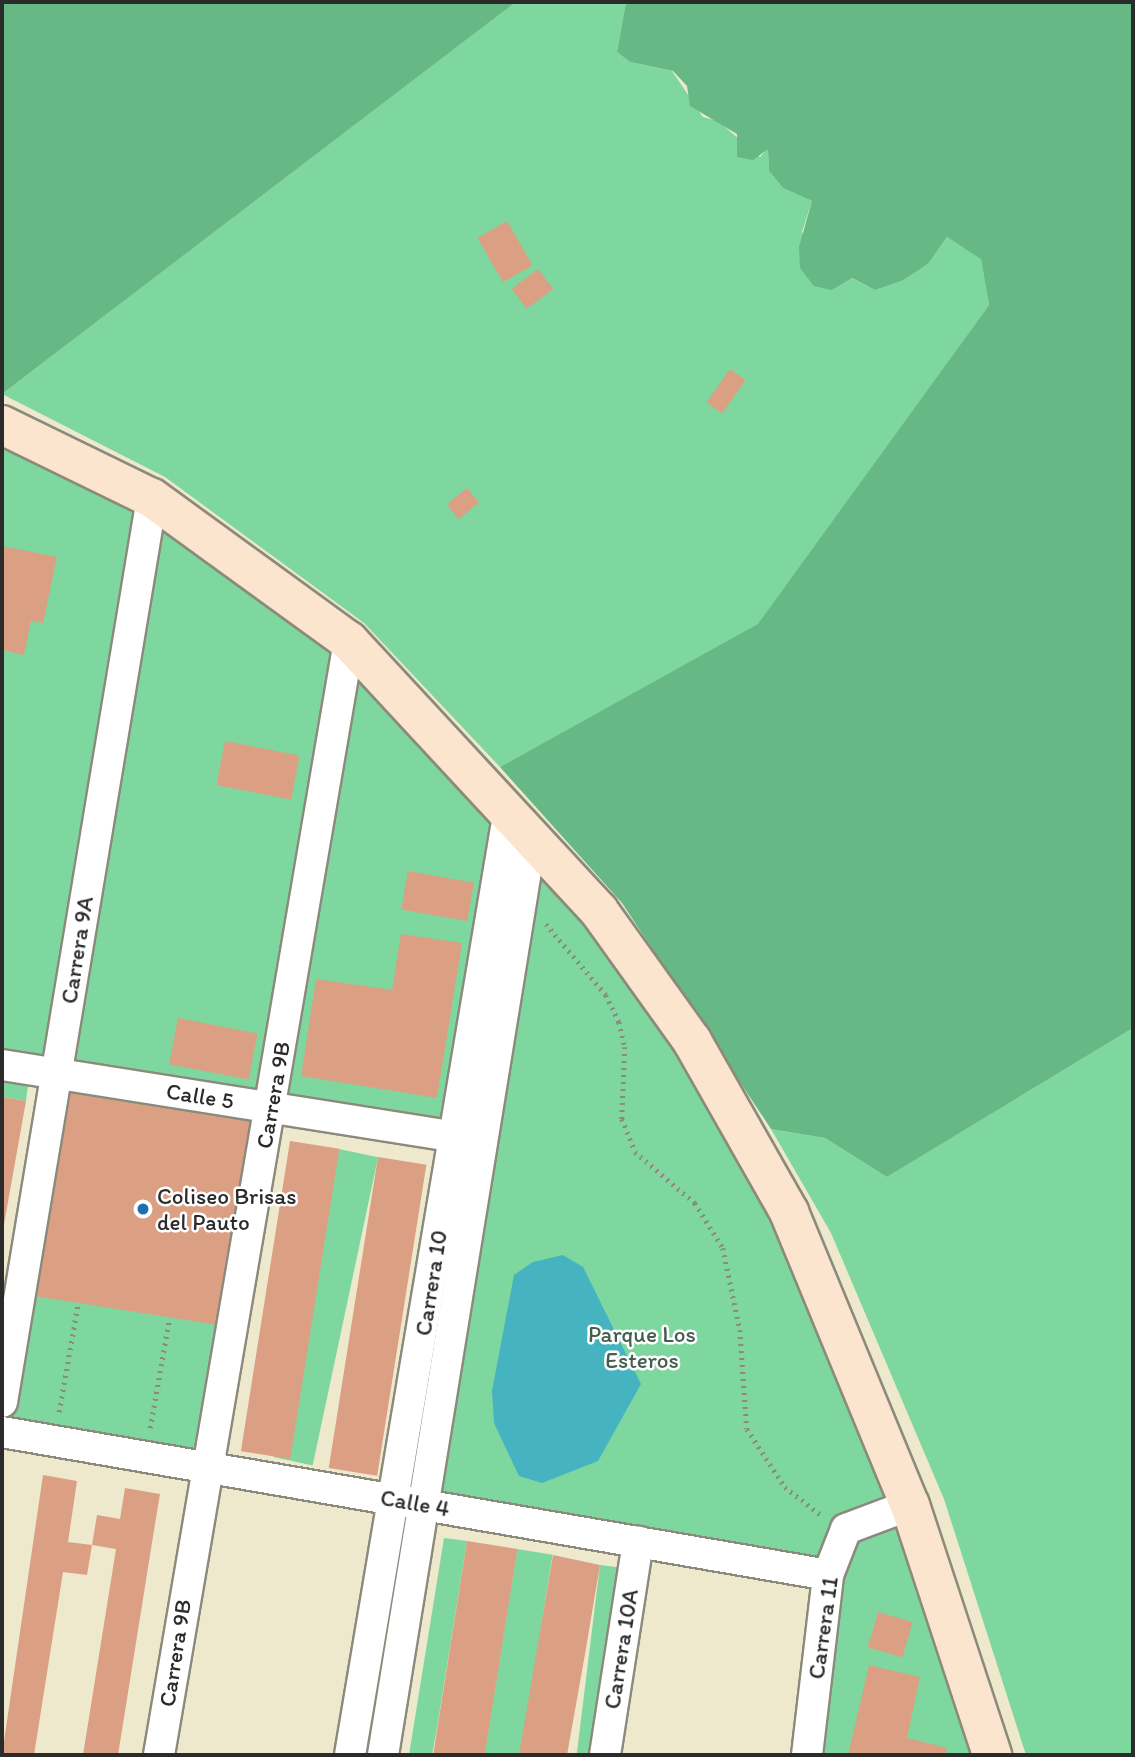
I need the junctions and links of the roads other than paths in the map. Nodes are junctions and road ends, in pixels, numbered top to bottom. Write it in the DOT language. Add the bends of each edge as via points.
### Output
graph roads {
  1 [pos="2,425"];
  2 [pos="152,498"];
  3 [pos="349,641"];
  4 [pos="520,822"];
  5 [pos="2,1065"];
  6 [pos="56,1073"];
  7 [pos="271,1107"];
  8 [pos="468,1139"];
  9 [pos="2,1402"];
  10 [pos="2,1432"];
  11 [pos="204,1467"];
  12 [pos="409,1502"];
  13 [pos="910,1505"];
  14 [pos="638,1542"];
  15 [pos="828,1575"];
  16 [pos="159,1755"];
  17 [pos="350,1755"];
  18 [pos="383,1755"];
  19 [pos="605,1755"];
  20 [pos="807,1755"];
  21 [pos="992,1755"];
  1 -- 2 [label="street"];
  2 -- 3 [label="street"];
  2 -- 6 [label="street, Carrera 9A"];
  3 -- 4 [label="street"];
  3 -- 7 [label="street, Carrera 9B"];
  4 -- 8 [label="street, Carrera 10"];
  4 -- 8 [label="street, Carrera 10" via="521,897"];
  4 -- 13 [label="street" via="599,911 692,1041 789,1212"];
  5 -- 6 [label="street, Calle 5"];
  6 -- 7 [label="street, Calle 5"];
  6 -- 9 [label="street, Carrera 9A"];
  7 -- 8 [label="street, Calle 5"];
  7 -- 11 [label="street, Carrera 9B"];
  8 -- 12 [label="street, Carrera 10"];
  10 -- 11 [label="street, Calle 4"];
  11 -- 12 [label="street, Calle 4"];
  11 -- 16 [label="street, Carrera 9B"];
  12 -- 14 [label="street, Calle 4"];
  12 -- 17 [label="street, Carrera 10"];
  12 -- 18 [label="street, Carrera 10"];
  13 -- 15 [label="street, Carrera 11" via="846,1529"];
  13 -- 21 [label="street"];
  14 -- 15 [label="street, Calle 4"];
  14 -- 19 [label="street, Carrera 10A"];
  15 -- 20 [label="street, Carrera 11"];
}
